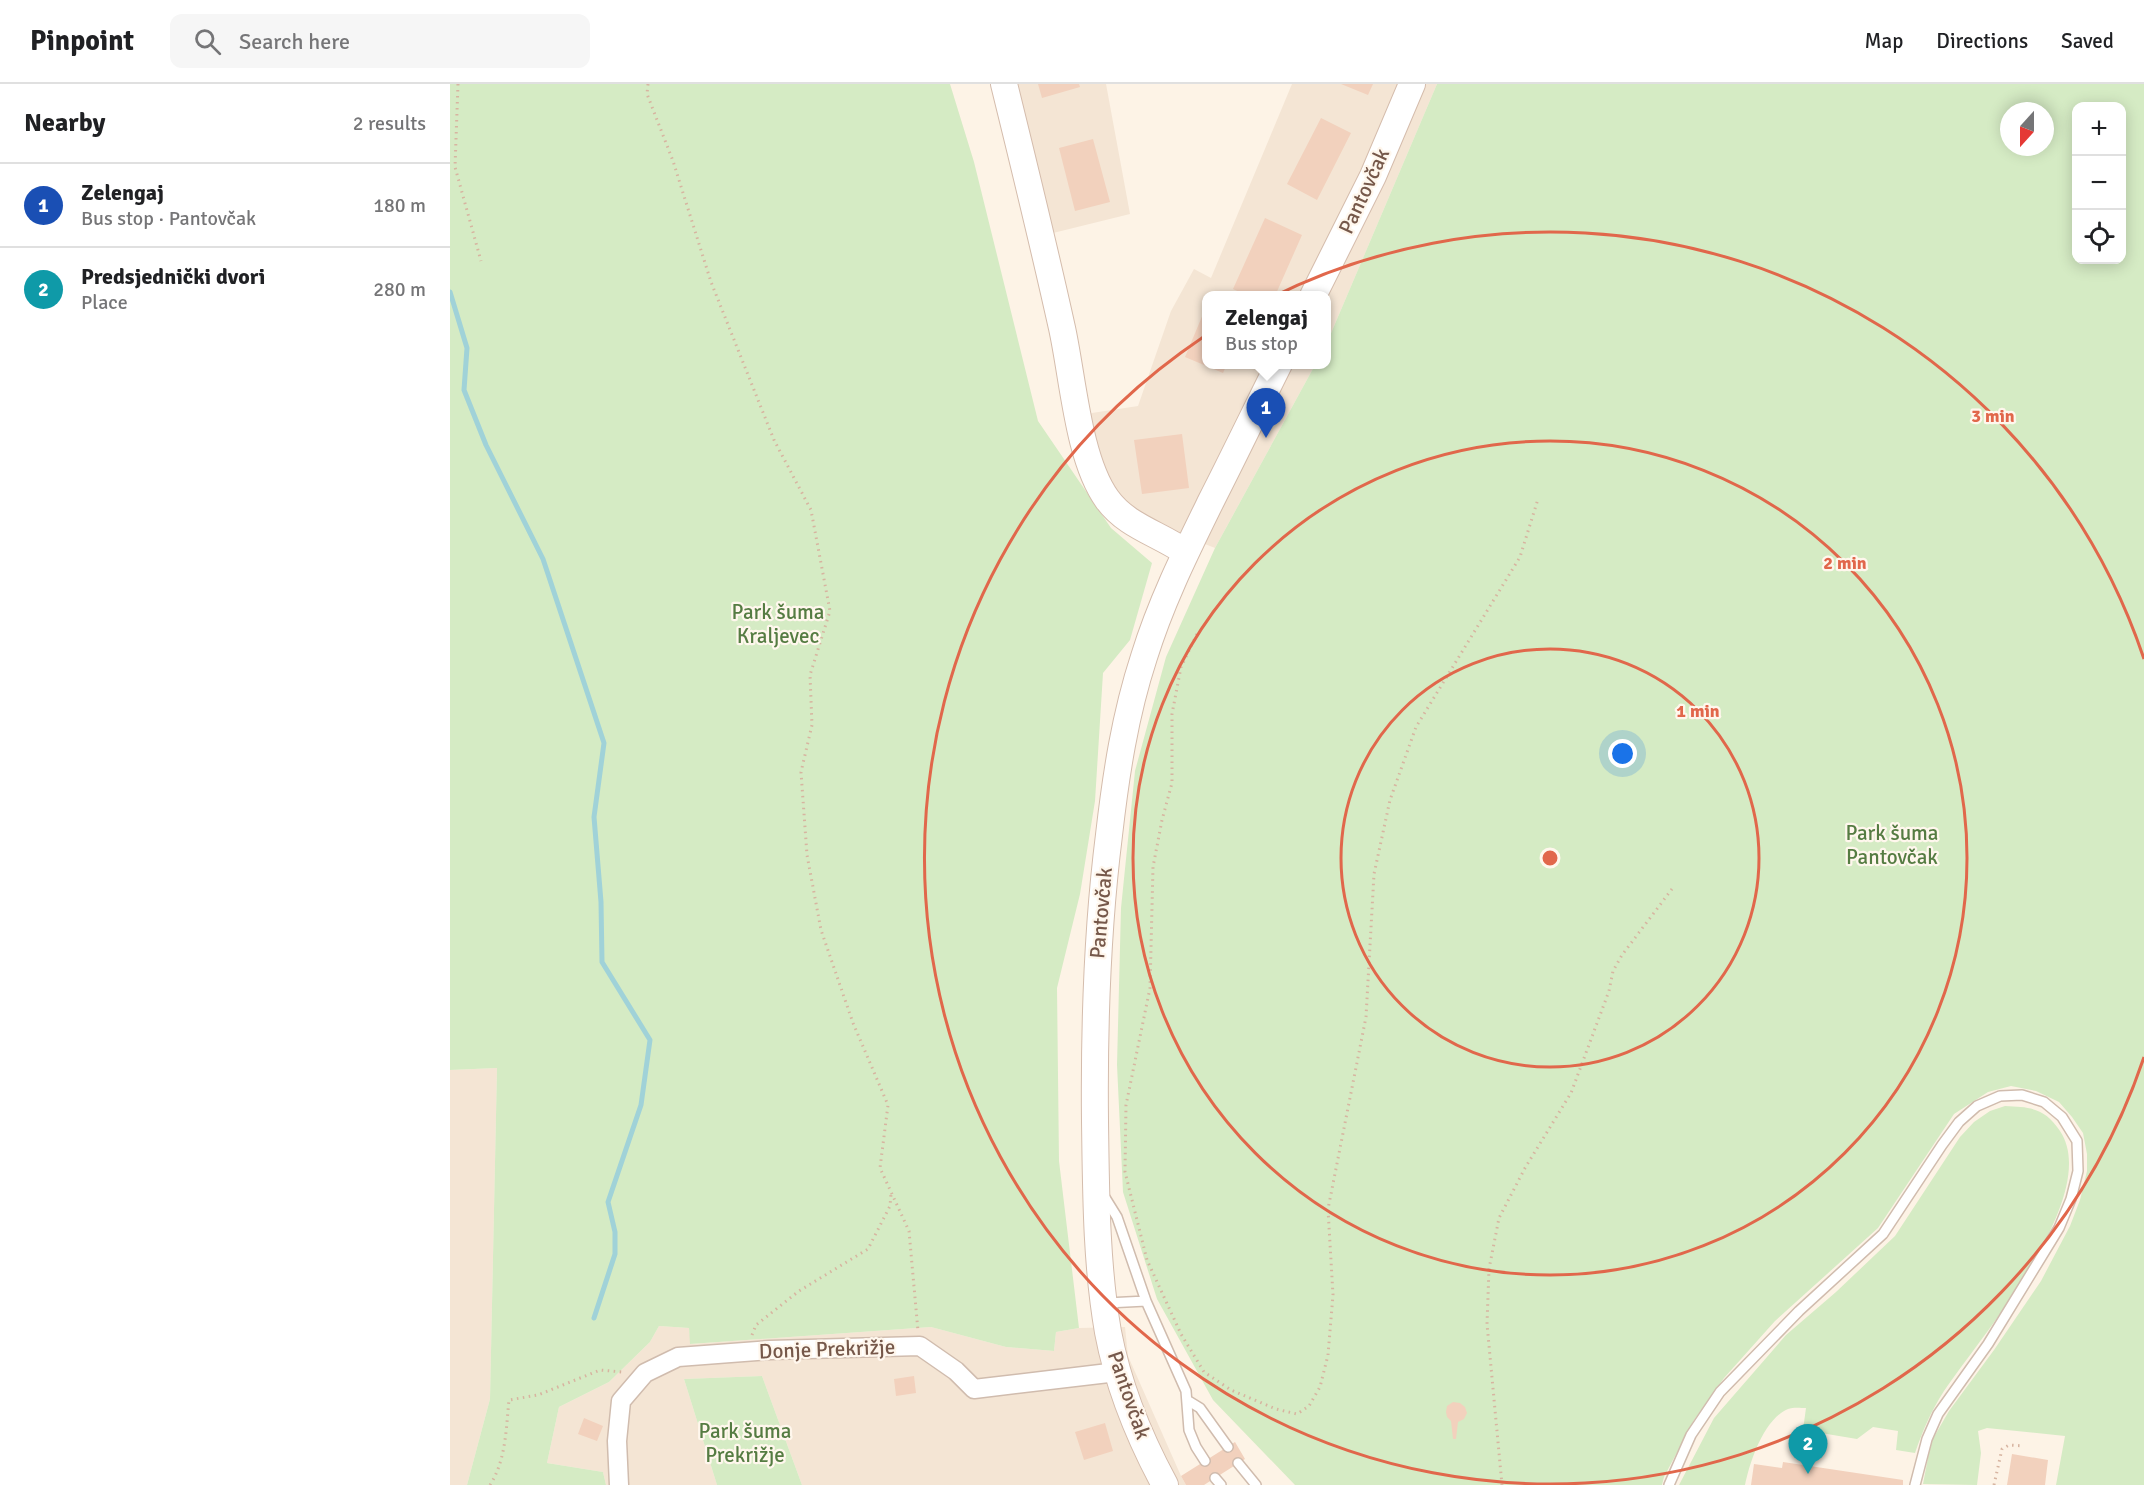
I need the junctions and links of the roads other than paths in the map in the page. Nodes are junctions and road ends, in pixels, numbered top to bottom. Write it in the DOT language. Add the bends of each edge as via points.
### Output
graph roads {
  1 [pos="1004,84"];
  2 [pos="1412,84"];
  3 [pos="1316,291"];
  4 [pos="1276,369"];
  5 [pos="1185,552"];
  6 [pos="1096,1184"];
  7 [pos="1146,1301"];
  8 [pos="1104,1303"];
  9 [pos="1117,1372"];
  10 [pos="1187,1400"];
  11 [pos="1228,1447"];
  12 [pos="1205,1461"];
  13 [pos="1238,1463"];
  14 [pos="619,1485"];
  15 [pos="1165,1485"];
  16 [pos="1256,1485"];
  17 [pos="1669,1485"];
  18 [pos="1915,1485"];
  1 -- 5 [label="main road" via="1093,475 1121,516"];
  2 -- 3 [label="main road, Pantovčak" via="1373,176"];
  4 -- 5 [label="main road, Pantovčak"];
  5 -- 6 [label="main road, Pantovčak" via="1144,655 1115,786 1096,965"];
  6 -- 7 [label="lane" via="1117,1217"];
  6 -- 8 [label="main road, Pantovčak"];
  7 -- 8 [label="lane"];
  7 -- 10 [label="lane"];
  8 -- 9 [label="main road, Pantovčak"];
  9 -- 14 [label="street, Donje Prekrižje" via="974,1389 920,1346 678,1357 645,1373 621,1401 617,1441"];
  9 -- 15 [label="main road, Pantovčak"];
  10 -- 11 [label="lane" via="1200,1408"];
  10 -- 12 [label="lane" via="1189,1430"];
  13 -- 16 [label="lane"];
  17 -- 18 [label="lane" via="1691,1435 1720,1392 1799,1311 1883,1234 1959,1122 1977,1106 2000,1096 2022,1095 2044,1102 2062,1117 2077,1141 2078,1171 2071,1200 2059,1228 1988,1344 1938,1414"];
}
